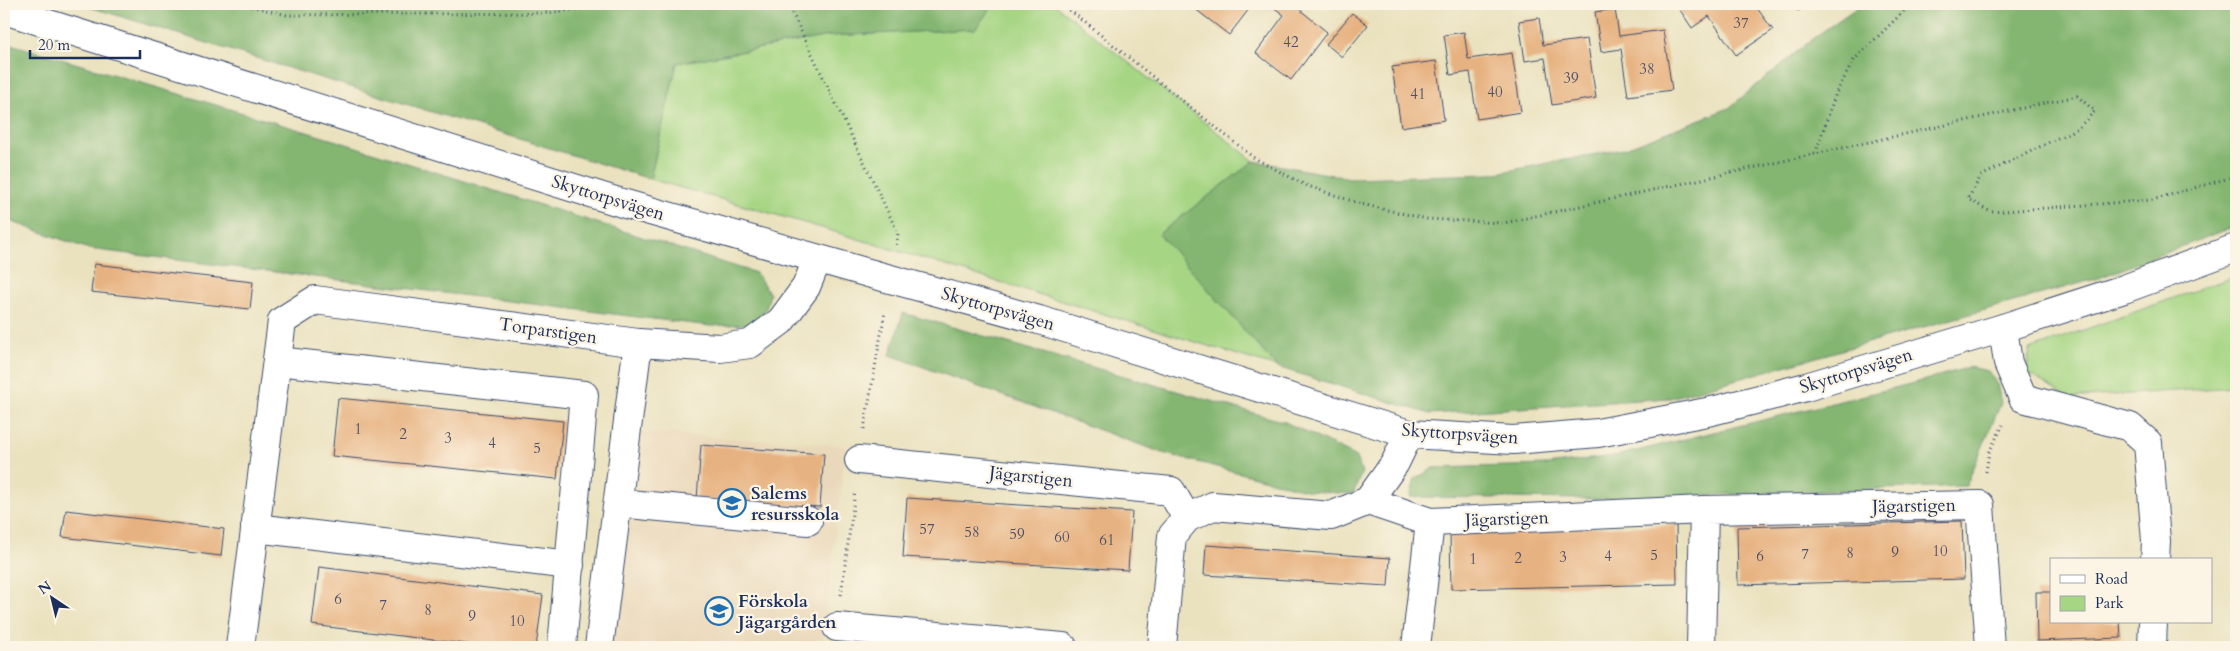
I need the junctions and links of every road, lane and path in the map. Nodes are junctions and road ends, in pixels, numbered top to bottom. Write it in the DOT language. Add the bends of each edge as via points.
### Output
graph roads {
  1 [pos="242,4"];
  2 [pos="617,4"];
  3 [pos="788,4"];
  4 [pos="1062,4"];
  5 [pos="1911,4"];
  6 [pos="4,10"];
  7 [pos="1815,154"];
  8 [pos="2236,176"];
  9 [pos="2236,248"];
  10 [pos="895,253"];
  11 [pos="817,260"];
  12 [pos="886,302"];
  13 [pos="2003,328"];
  14 [pos="638,343"];
  15 [pos="276,360"];
  16 [pos="2023,398"];
  17 [pos="1409,434"];
  18 [pos="859,460"];
  19 [pos="1368,501"];
  20 [pos="618,503"];
  21 [pos="1980,505"];
  22 [pos="1704,510"];
  23 [pos="1187,518"];
  24 [pos="808,520"];
  25 [pos="1430,522"];
  26 [pos="255,528"];
  27 [pos="2155,558"];
  28 [pos="570,565"];
  29 [pos="2153,624"];
  30 [pos="837,627"];
  31 [pos="240,647"];
  32 [pos="562,647"];
  33 [pos="599,647"];
  34 [pos="1063,647"];
  35 [pos="1162,647"];
  36 [pos="1416,647"];
  37 [pos="1701,647"];
  38 [pos="1990,647"];
  39 [pos="2152,647"];
  1 -- 2 [label="path" via="287,15 548,13"];
  3 -- 10 [label="path" via="898,234"];
  4 -- 7 [label="path" via="1254,158 1305,185 1362,204 1427,219 1504,223"];
  5 -- 7 [label="path" via="1854,60 1836,93"];
  6 -- 11 [label="street, Skyttorpsvägen" via="622,203"];
  7 -- 8 [label="path" via="2077,96 2095,111 2078,128 1981,176 1968,199 1991,212 2152,200"];
  9 -- 13 [label="street, Skyttorpsvägen"];
  11 -- 14 [label="street, Torparstigen" via="806,287 781,322 750,344 720,348"];
  11 -- 17 [label="street, Skyttorpsvägen, bridge" via="1039,320"];
  12 -- 18 [label="path"];
  13 -- 16 [label="street" via="2008,363"];
  13 -- 17 [label="street, Skyttorpsvägen" via="1712,412 1598,433 1514,440"];
  14 -- 15 [label="street, Torparstigen" via="315,300 282,321"];
  14 -- 20 [label="street"];
  15 -- 26 [label="street, Torparstigen"];
  15 -- 28 [label="street" via="584,395"];
  16 -- 21 [label="path" via="2005,420 1989,452"];
  16 -- 27 [label="street" via="2130,426 2148,443"];
  17 -- 19 [label="street" via="1396,463"];
  18 -- 23 [label="street, Jägarstigen" via="1170,490"];
  18 -- 30 [label="path"];
  19 -- 23 [label="street" via="1331,516 1213,506"];
  19 -- 25 [label="street, Jägarstigen"];
  20 -- 24 [label="street"];
  20 -- 33 [label="street"];
  21 -- 22 [label="street, Jägarstigen"];
  21 -- 38 [label="street, Jägarstigen"];
  22 -- 25 [label="street, Jägarstigen"];
  22 -- 37 [label="street"];
  23 -- 35 [label="street" via="1172,536"];
  25 -- 36 [label="street"];
  26 -- 28 [label="street"];
  26 -- 31 [label="street, Torparstigen"];
  28 -- 32 [label="street"];
  29 -- 39 [label="street"];
  30 -- 34 [label="street"];
}
